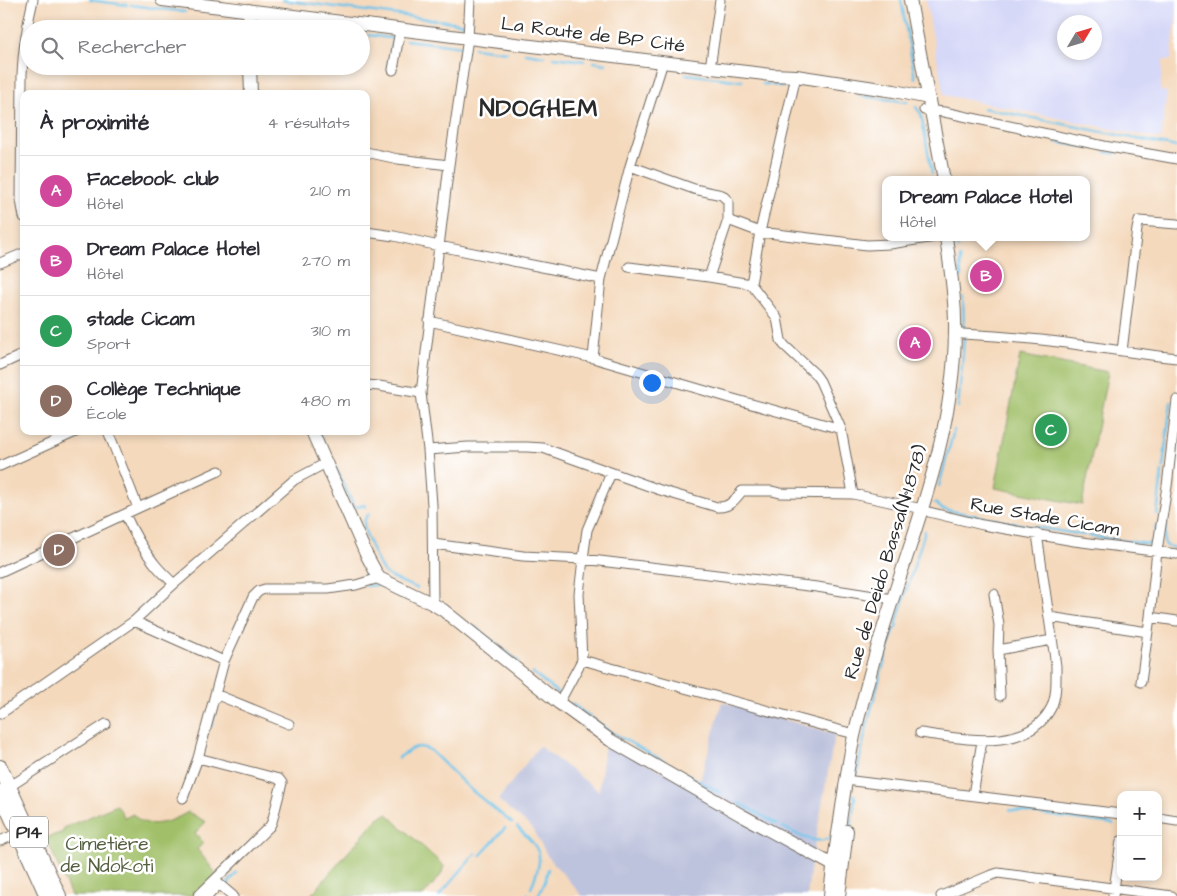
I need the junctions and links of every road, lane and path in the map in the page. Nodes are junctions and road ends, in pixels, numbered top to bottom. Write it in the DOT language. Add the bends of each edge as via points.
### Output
graph roads {
  1 [pos="33,0"];
  2 [pos="162,0"];
  3 [pos="470,0"];
  4 [pos="720,0"];
  5 [pos="904,0"];
  6 [pos="910,0"];
  7 [pos="179,1"];
  8 [pos="249,10"];
  9 [pos="28,20"];
  10 [pos="250,20"];
  11 [pos="324,20"];
  12 [pos="370,26"];
  13 [pos="400,30"];
  14 [pos="468,38"];
  15 [pos="663,62"];
  16 [pos="710,68"];
  17 [pos="393,70"];
  18 [pos="23,75"];
  19 [pos="250,75"];
  20 [pos="796,76"];
  21 [pos="23,90"];
  22 [pos="251,90"];
  23 [pos="926,97"];
  24 [pos="928,111"];
  25 [pos="370,153"];
  26 [pos="1177,159"];
  27 [pos="449,165"];
  28 [pos="630,166"];
  29 [pos="936,176"];
  30 [pos="943,176"];
  31 [pos="728,220"];
  32 [pos="1177,224"];
  33 [pos="760,232"];
  34 [pos="370,233"];
  35 [pos="909,241"];
  36 [pos="946,241"];
  37 [pos="953,241"];
  38 [pos="439,246"];
  39 [pos="20,255"];
  40 [pos="0,263"];
  41 [pos="629,267"];
  42 [pos="709,277"];
  43 [pos="601,279"];
  44 [pos="751,284"];
  45 [pos="429,321"];
  46 [pos="962,334"];
  47 [pos="1122,352"];
  48 [pos="20,356"];
  49 [pos="593,358"];
  50 [pos="1177,358"];
  51 [pos="0,364"];
  52 [pos="370,385"];
  53 [pos="421,393"];
  54 [pos="1177,400"];
  55 [pos="1176,418"];
  56 [pos="841,429"];
  57 [pos="69,435"];
  58 [pos="110,435"];
  59 [pos="314,435"];
  60 [pos="428,450"];
  61 [pos="326,463"];
  62 [pos="0,466"];
  63 [pos="219,471"];
  64 [pos="611,473"];
  65 [pos="1167,486"];
  66 [pos="1177,488"];
  67 [pos="853,494"];
  68 [pos="138,508"];
  69 [pos="926,511"];
  70 [pos="125,514"];
  71 [pos="1037,534"];
  72 [pos="433,544"];
  73 [pos="1157,551"];
  74 [pos="1177,554"];
  75 [pos="583,559"];
  76 [pos="0,572"];
  77 [pos="379,578"];
  78 [pos="174,584"];
  79 [pos="994,594"];
  80 [pos="893,599"];
  81 [pos="433,604"];
  82 [pos="1049,617"];
  83 [pos="1150,617"];
  84 [pos="134,621"];
  85 [pos="1177,621"];
  86 [pos="1148,632"];
  87 [pos="1052,640"];
  88 [pos="998,650"];
  89 [pos="879,659"];
  90 [pos="224,660"];
  91 [pos="582,660"];
  92 [pos="1141,682"];
  93 [pos="215,694"];
  94 [pos="1000,696"];
  95 [pos="559,703"];
  96 [pos="0,714"];
  97 [pos="106,724"];
  98 [pos="289,724"];
  99 [pos="920,733"];
  100 [pos="855,734"];
  101 [pos="982,741"];
  102 [pos="198,758"];
  103 [pos="0,767"];
  104 [pos="854,781"];
  105 [pos="5,790"];
  106 [pos="973,795"];
  107 [pos="183,798"];
  108 [pos="1117,813"];
  109 [pos="1162,818"];
  110 [pos="1177,820"];
  111 [pos="23,831"];
  112 [pos="0,841"];
  113 [pos="837,866"];
  114 [pos="1117,870"];
  115 [pos="1114,892"];
  116 [pos="46,896"];
  117 [pos="59,896"];
  118 [pos="198,896"];
  119 [pos="208,896"];
  120 [pos="233,896"];
  121 [pos="830,896"];
  122 [pos="839,896"];
  123 [pos="941,896"];
  124 [pos="1172,896"];
  1 -- 9 [label="street"];
  2 -- 7 [label="main road, La Route de BP Cité"];
  3 -- 14 [label="street"];
  4 -- 16 [label="street"];
  5 -- 23 [label="main road"];
  6 -- 23 [label="main road"];
  7 -- 8 [label="main road, La Route de BP Cité"];
  8 -- 10 [label="main road"];
  8 -- 11 [label="main road, La Route de BP Cité"];
  12 -- 13 [label="main road, La Route de BP Cité"];
  13 -- 14 [label="main road, La Route de BP Cité"];
  13 -- 17 [label="street"];
  14 -- 15 [label="main road, La Route de BP Cité"];
  14 -- 27 [label="street"];
  15 -- 16 [label="main road, La Route de BP Cité"];
  15 -- 28 [label="street"];
  16 -- 20 [label="main road, La Route de BP Cité"];
  18 -- 21 [label="street"];
  19 -- 22 [label="main road"];
  20 -- 23 [label="main road, La Route de BP Cité"];
  20 -- 33 [label="street"];
  23 -- 24 [label="main road"];
  24 -- 26 [label="street"];
  24 -- 29 [label="main road"];
  24 -- 30 [label="main road"];
  25 -- 27 [label="street"];
  27 -- 38 [label="street"];
  28 -- 31 [label="street" via="694,189 722,195 728,201"];
  28 -- 43 [label="street"];
  31 -- 33 [label="street"];
  31 -- 42 [label="street"];
  32 -- 47 [label="street" via="1139,221"];
  33 -- 35 [label="street" via="867,245"];
  33 -- 44 [label="street"];
  34 -- 38 [label="street"];
  36 -- 69 [label="main road, Rue de Deido Bassa(N°1.878)" via="954,304 954,362 946,423"];
  37 -- 46 [label="main road"];
  38 -- 43 [label="street"];
  38 -- 45 [label="street"];
  39 -- 40 [label="street"];
  41 -- 42 [label="street"];
  42 -- 44 [label="street"];
  43 -- 49 [label="street"];
  44 -- 56 [label="street" via="777,318 784,345 817,377"];
  45 -- 49 [label="street"];
  45 -- 53 [label="street"];
  46 -- 47 [label="street" via="1039,340"];
  46 -- 69 [label="main road" via="955,413"];
  47 -- 50 [label="street"];
  48 -- 51 [label="street"];
  49 -- 56 [label="street"];
  52 -- 53 [label="street"];
  53 -- 60 [label="street"];
  54 -- 55 [label="street"];
  55 -- 65 [label="street"];
  56 -- 67 [label="street"];
  57 -- 62 [label="street"];
  58 -- 68 [label="street"];
  59 -- 61 [label="main road"];
  60 -- 64 [label="street, Rue Stade Cicam" via="538,447"];
  60 -- 72 [label="street"];
  61 -- 77 [label="main road"];
  61 -- 78 [label="street" via="294,480"];
  63 -- 68 [label="street"];
  64 -- 67 [label="street, Rue Stade Cicam" via="716,507 726,507 742,491"];
  64 -- 75 [label="street" via="588,530"];
  65 -- 66 [label="street"];
  65 -- 73 [label="street"];
  67 -- 69 [label="street, Rue Stade Cicam"];
  68 -- 70 [label="street"];
  69 -- 71 [label="street, Rue Stade Cicam"];
  69 -- 80 [label="main road, Rue de Deido Bassa(N°1.878)"];
  69 -- 89 [label="main road"];
  70 -- 76 [label="street"];
  70 -- 78 [label="street" via="144,551"];
  71 -- 73 [label="street, Rue Stade Cicam"];
  71 -- 82 [label="street"];
  72 -- 75 [label="street" via="523,556"];
  72 -- 81 [label="street"];
  73 -- 74 [label="street, Rue Stade Cicam"];
  73 -- 83 [label="street"];
  75 -- 80 [label="street"];
  75 -- 91 [label="street" via="579,594"];
  77 -- 81 [label="main road"];
  77 -- 90 [label="street" via="328,589 259,591 253,597"];
  78 -- 84 [label="street"];
  79 -- 88 [label="street"];
  80 -- 89 [label="main road, Rue de Deido Bassa(N°1.878)"];
  81 -- 95 [label="main road"];
  82 -- 86 [label="street"];
  82 -- 87 [label="street"];
  83 -- 85 [label="street"];
  83 -- 86 [label="street"];
  84 -- 90 [label="street"];
  84 -- 96 [label="street"];
  86 -- 92 [label="street"];
  87 -- 88 [label="street"];
  87 -- 101 [label="street" via="1056,688 1052,707 1042,722 1006,739"];
  88 -- 94 [label="street"];
  89 -- 100 [label="main road, Rue de Deido Bassa(N°1.878)"];
  89 -- 104 [label="main road"];
  90 -- 93 [label="street"];
  91 -- 95 [label="street"];
  91 -- 100 [label="street"];
  93 -- 98 [label="street"];
  93 -- 102 [label="street"];
  95 -- 113 [label="main road" via="629,751"];
  97 -- 105 [label="street"];
  99 -- 101 [label="street"];
  100 -- 113 [label="main road, Rue de Deido Bassa(N°1.878)" via="845,780"];
  101 -- 106 [label="street"];
  102 -- 107 [label="street"];
  102 -- 118 [label="street" via="279,779 282,783 270,826"];
  103 -- 105 [label="main road, P14"];
  104 -- 106 [label="street"];
  104 -- 113 [label="main road"];
  105 -- 111 [label="main road, P14"];
  106 -- 108 [label="street"];
  109 -- 110 [label="street"];
  111 -- 112 [label="street"];
  111 -- 116 [label="main road, P14"];
  111 -- 117 [label="main road, P14"];
  113 -- 121 [label="main road, Rue de Deido Bassa(N°1.878)"];
  113 -- 122 [label="main road"];
  114 -- 115 [label="street"];
  115 -- 123 [label="street" via="998,873"];
  115 -- 124 [label="street"];
  119 -- 120 [label="street" via="219,884"];
}
